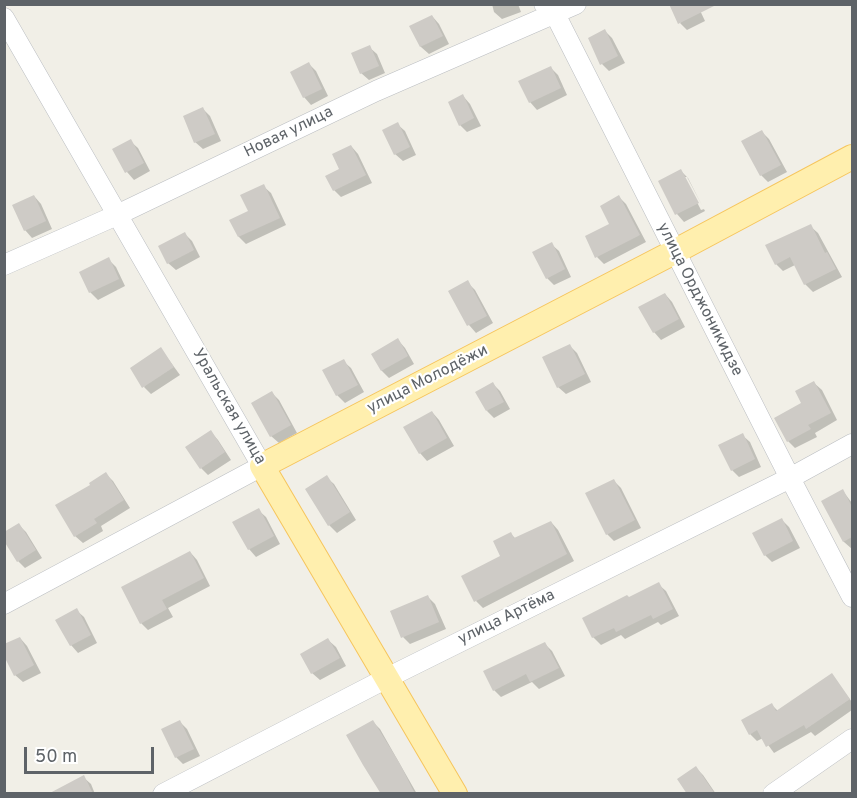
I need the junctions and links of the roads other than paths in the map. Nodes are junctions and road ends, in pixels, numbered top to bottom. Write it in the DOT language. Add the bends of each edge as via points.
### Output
graph roads {
  1 [pos="576,4"];
  2 [pos="549,9"];
  3 [pos="4,18"];
  4 [pos="852,157"];
  5 [pos="117,215"];
  6 [pos="674,252"];
  7 [pos="4,265"];
  8 [pos="852,444"];
  9 [pos="262,466"];
  10 [pos="790,478"];
  11 [pos="852,597"];
  12 [pos="4,604"];
  13 [pos="387,678"];
  14 [pos="852,739"];
  15 [pos="163,794"];
  16 [pos="455,794"];
  17 [pos="773,794"];
  1 -- 2 [label="street, Новая улица"];
  2 -- 5 [label="street, Новая улица"];
  2 -- 6 [label="street, улица Орджоникидзе"];
  3 -- 5 [label="street, Уральская улица"];
  4 -- 6 [label="main road, улица Молодёжи"];
  5 -- 7 [label="street, Новая улица"];
  5 -- 9 [label="street, Уральская улица"];
  6 -- 9 [label="main road, улица Молодёжи"];
  6 -- 10 [label="street, улица Орджоникидзе"];
  8 -- 10 [label="street, улица Артёма"];
  9 -- 12 [label="street, улица Молодёжи"];
  9 -- 13 [label="main road, Уральская улица"];
  10 -- 11 [label="street, улица Орджоникидзе"];
  10 -- 13 [label="street, улица Артёма"];
  13 -- 15 [label="street, улица Артёма"];
  13 -- 16 [label="main road, Уральская улица"];
  14 -- 17 [label="street"];
}
